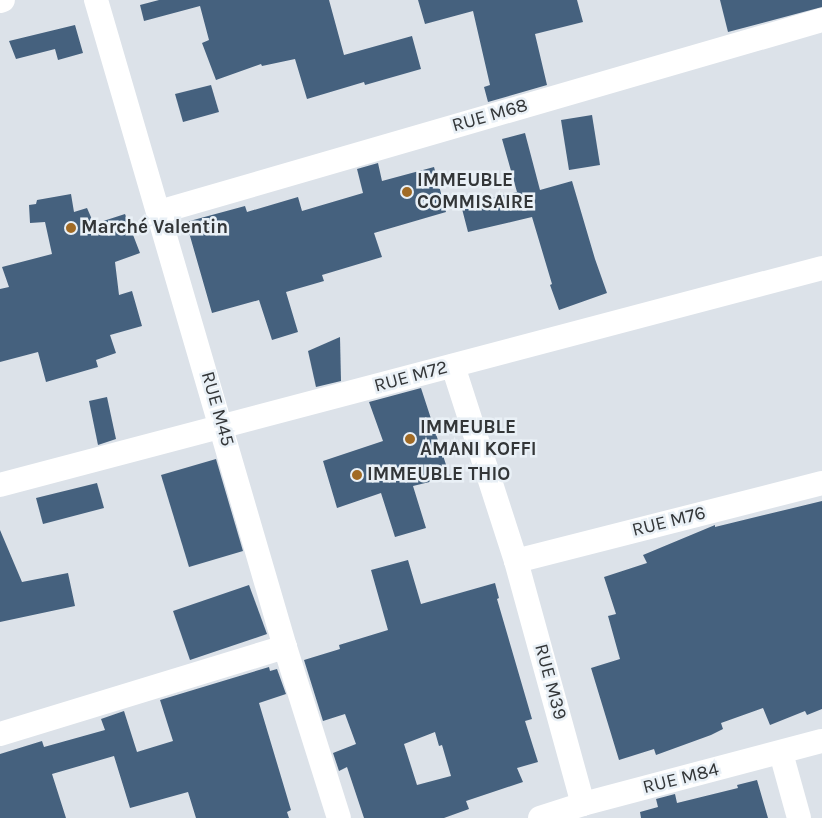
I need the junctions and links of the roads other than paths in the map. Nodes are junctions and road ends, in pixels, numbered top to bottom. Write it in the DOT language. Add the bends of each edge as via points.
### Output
graph roads {
  1 [pos="96,0"];
  2 [pos="820,0"];
  3 [pos="822,7"];
  4 [pos="822,20"];
  5 [pos="159,212"];
  6 [pos="822,268"];
  7 [pos="453,366"];
  8 [pos="222,426"];
  9 [pos="822,483"];
  10 [pos="0,485"];
  11 [pos="516,561"];
  12 [pos="285,647"];
  13 [pos="0,734"];
  14 [pos="822,741"];
  15 [pos="781,753"];
  16 [pos="583,804"];
  17 [pos="339,818"];
  18 [pos="540,818"];
  19 [pos="799,818"];
  1 -- 5 [label="street, RUE M45"];
  2 -- 3 [label="street"];
  4 -- 5 [label="street, RUE M68"];
  5 -- 8 [label="street, RUE M45"];
  6 -- 7 [label="street, RUE M72"];
  7 -- 8 [label="street, RUE M72"];
  7 -- 11 [label="street, RUE M39"];
  8 -- 10 [label="street, RUE M72"];
  8 -- 12 [label="street, RUE M45"];
  9 -- 11 [label="street, RUE M76"];
  11 -- 16 [label="street, RUE M39"];
  12 -- 13 [label="street"];
  12 -- 17 [label="street, RUE M45"];
  14 -- 15 [label="street, RUE M84"];
  15 -- 16 [label="street, RUE M84"];
  15 -- 19 [label="street"];
  16 -- 18 [label="street, RUE M84"];
}
